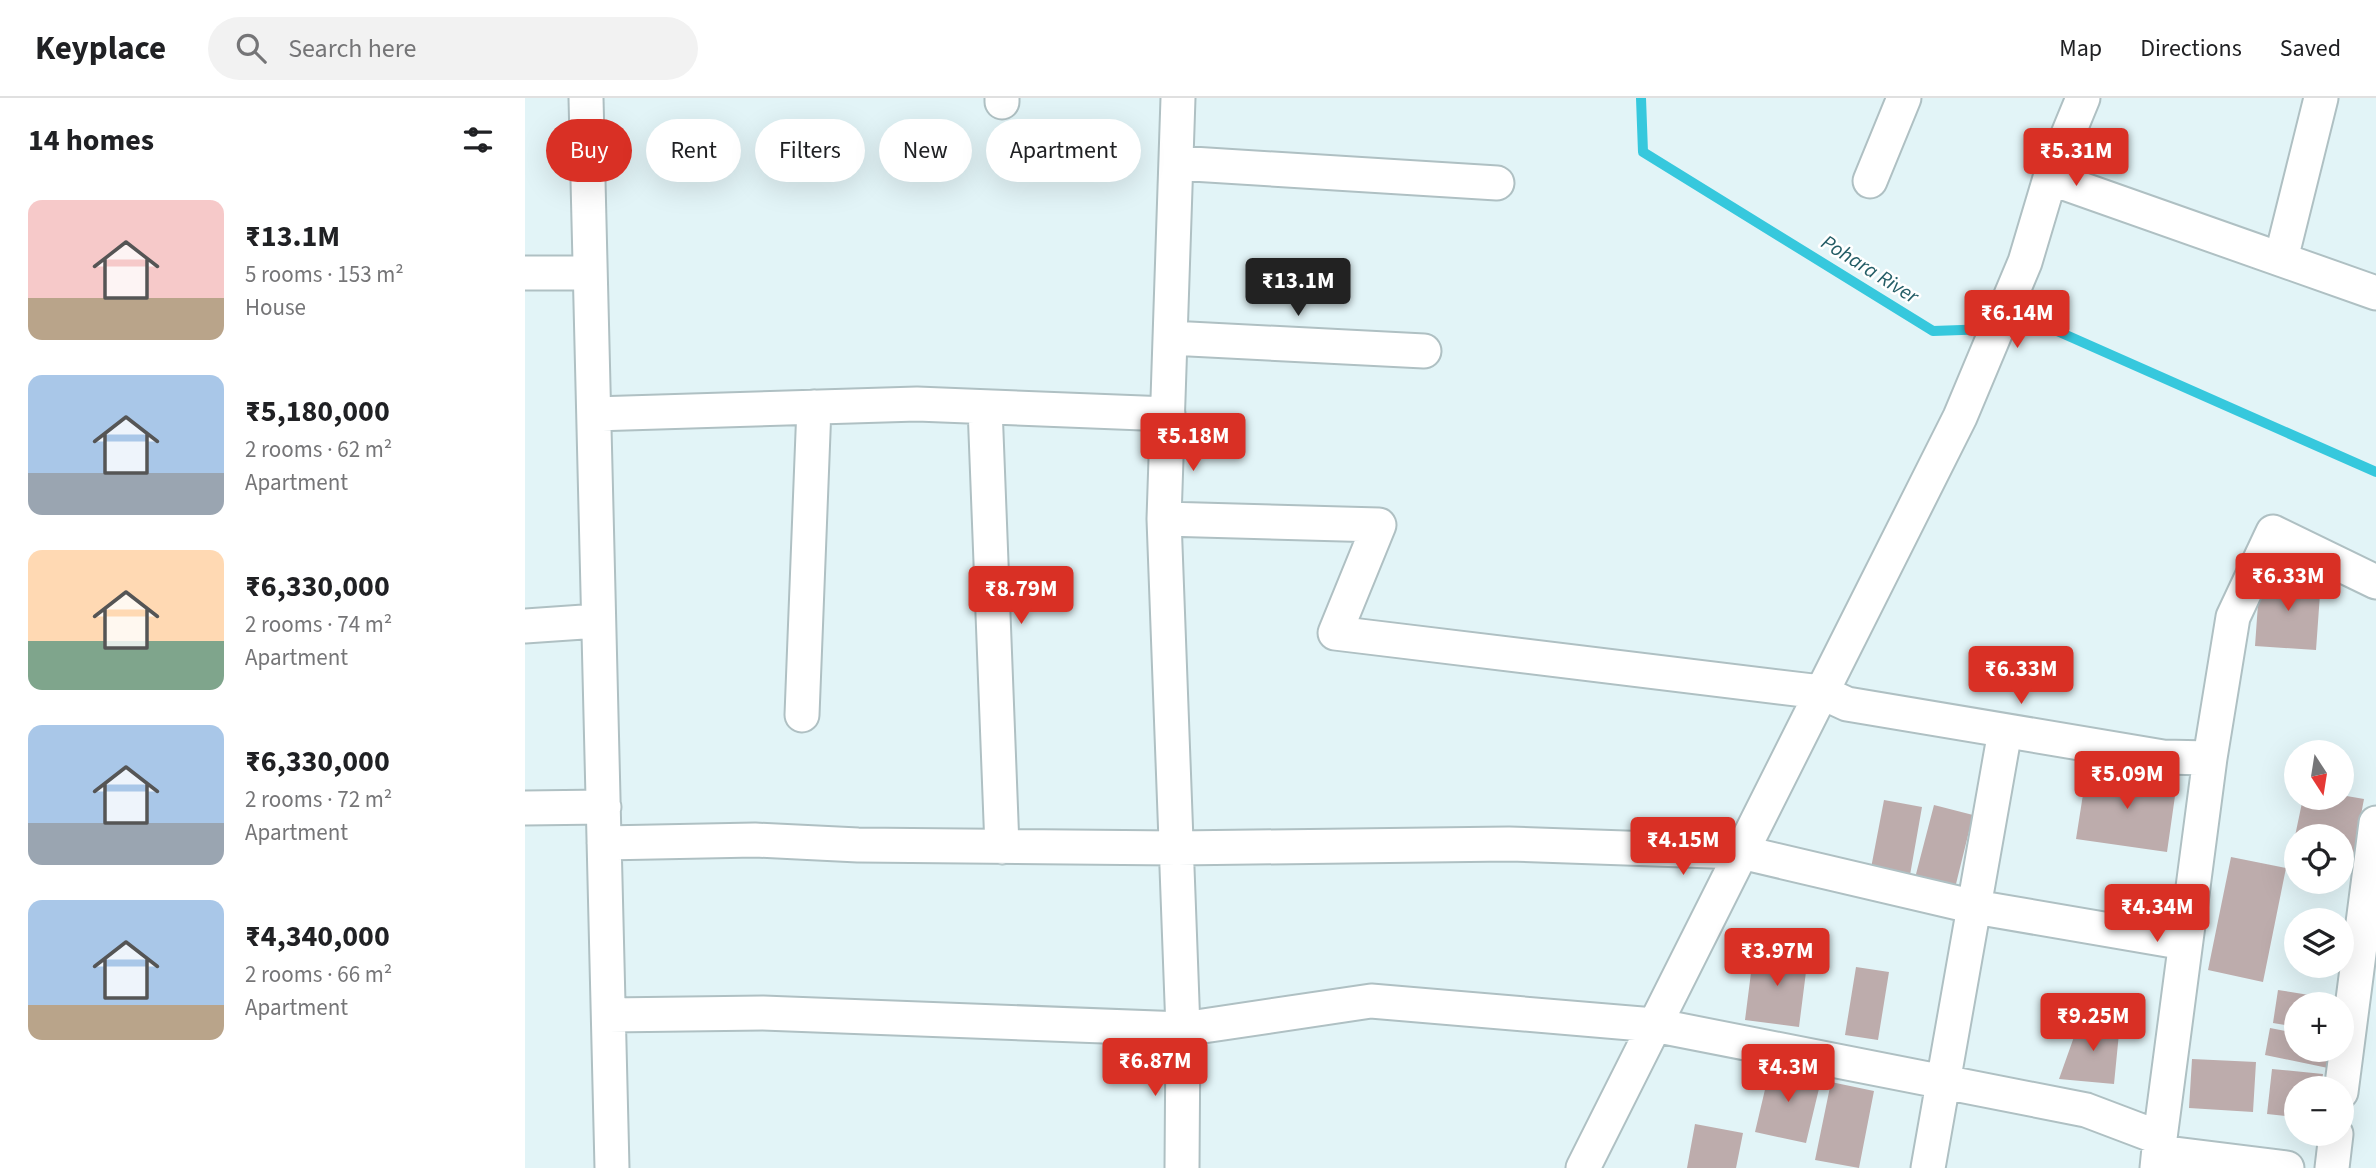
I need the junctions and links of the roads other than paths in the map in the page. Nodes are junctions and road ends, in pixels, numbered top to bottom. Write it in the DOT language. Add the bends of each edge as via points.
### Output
graph roads {
  1 [pos="586,98"];
  2 [pos="1178,98"];
  3 [pos="1904,98"];
  4 [pos="2083,98"];
  5 [pos="2321,98"];
  6 [pos="1176,163"];
  7 [pos="2050,178"];
  8 [pos="1870,181"];
  9 [pos="1497,183"];
  10 [pos="2281,260"];
  11 [pos="525,273"];
  12 [pos="590,273"];
  13 [pos="2376,293"];
  14 [pos="1170,338"];
  15 [pos="1423,351"];
  16 [pos="814,407"];
  17 [pos="985,407"];
  18 [pos="594,414"];
  19 [pos="1168,414"];
  20 [pos="1164,519"];
  21 [pos="2376,582"];
  22 [pos="599,621"];
  23 [pos="525,626"];
  24 [pos="1821,692"];
  25 [pos="802,715"];
  26 [pos="2005,731"];
  27 [pos="2210,758"];
  28 [pos="604,807"];
  29 [pos="525,808"];
  30 [pos="2376,823"];
  31 [pos="604,843"];
  32 [pos="1002,847"];
  33 [pos="1177,848"];
  34 [pos="1741,852"];
  35 [pos="1975,907"];
  36 [pos="2185,943"];
  37 [pos="608,1014"];
  38 [pos="1654,1025"];
  39 [pos="1183,1029"];
  40 [pos="2343,1076"];
  41 [pos="1943,1082"];
  42 [pos="2335,1146"];
  43 [pos="2159,1153"];
  44 [pos="612,1168"];
  45 [pos="1182,1168"];
  46 [pos="1583,1168"];
  47 [pos="1928,1168"];
  48 [pos="2287,1168"];
  49 [pos="2332,1168"];
  1 -- 12 [label="street"];
  2 -- 6 [label="street"];
  3 -- 8 [label="street"];
  4 -- 7 [label="street"];
  5 -- 10 [label="street"];
  6 -- 9 [label="street"];
  6 -- 14 [label="street"];
  7 -- 10 [label="street"];
  7 -- 24 [label="street" via="2025,262 1960,417"];
  10 -- 13 [label="street"];
  11 -- 12 [label="street"];
  12 -- 18 [label="street"];
  14 -- 15 [label="street"];
  14 -- 19 [label="street"];
  16 -- 17 [label="street"];
  16 -- 18 [label="street"];
  16 -- 25 [label="street"];
  17 -- 19 [label="street"];
  17 -- 32 [label="street"];
  18 -- 22 [label="street"];
  19 -- 20 [label="street"];
  20 -- 24 [label="street" via="1379,525 1335,634"];
  20 -- 33 [label="street"];
  21 -- 27 [label="street" via="2273,532 2234,617"];
  22 -- 23 [label="street"];
  22 -- 28 [label="street"];
  24 -- 26 [label="street" via="1847,704"];
  24 -- 34 [label="street"];
  26 -- 27 [label="street" via="2163,757"];
  26 -- 35 [label="street"];
  27 -- 36 [label="street"];
  28 -- 29 [label="street"];
  28 -- 31 [label="street"];
  30 -- 40 [label="street"];
  31 -- 32 [label="street" via="755,840"];
  31 -- 37 [label="street"];
  32 -- 33 [label="street"];
  33 -- 34 [label="street" via="1509,844"];
  33 -- 39 [label="street"];
  34 -- 35 [label="street"];
  34 -- 38 [label="street"];
  35 -- 36 [label="street"];
  35 -- 41 [label="street"];
  36 -- 43 [label="street"];
  37 -- 39 [label="street" via="763,1013"];
  37 -- 44 [label="street"];
  38 -- 39 [label="street" via="1371,1001"];
  38 -- 41 [label="street"];
  38 -- 46 [label="street"];
  39 -- 45 [label="street"];
  41 -- 43 [label="street" via="2086,1110"];
  41 -- 47 [label="street"];
  42 -- 49 [label="street"];
  43 -- 48 [label="street"];
}
